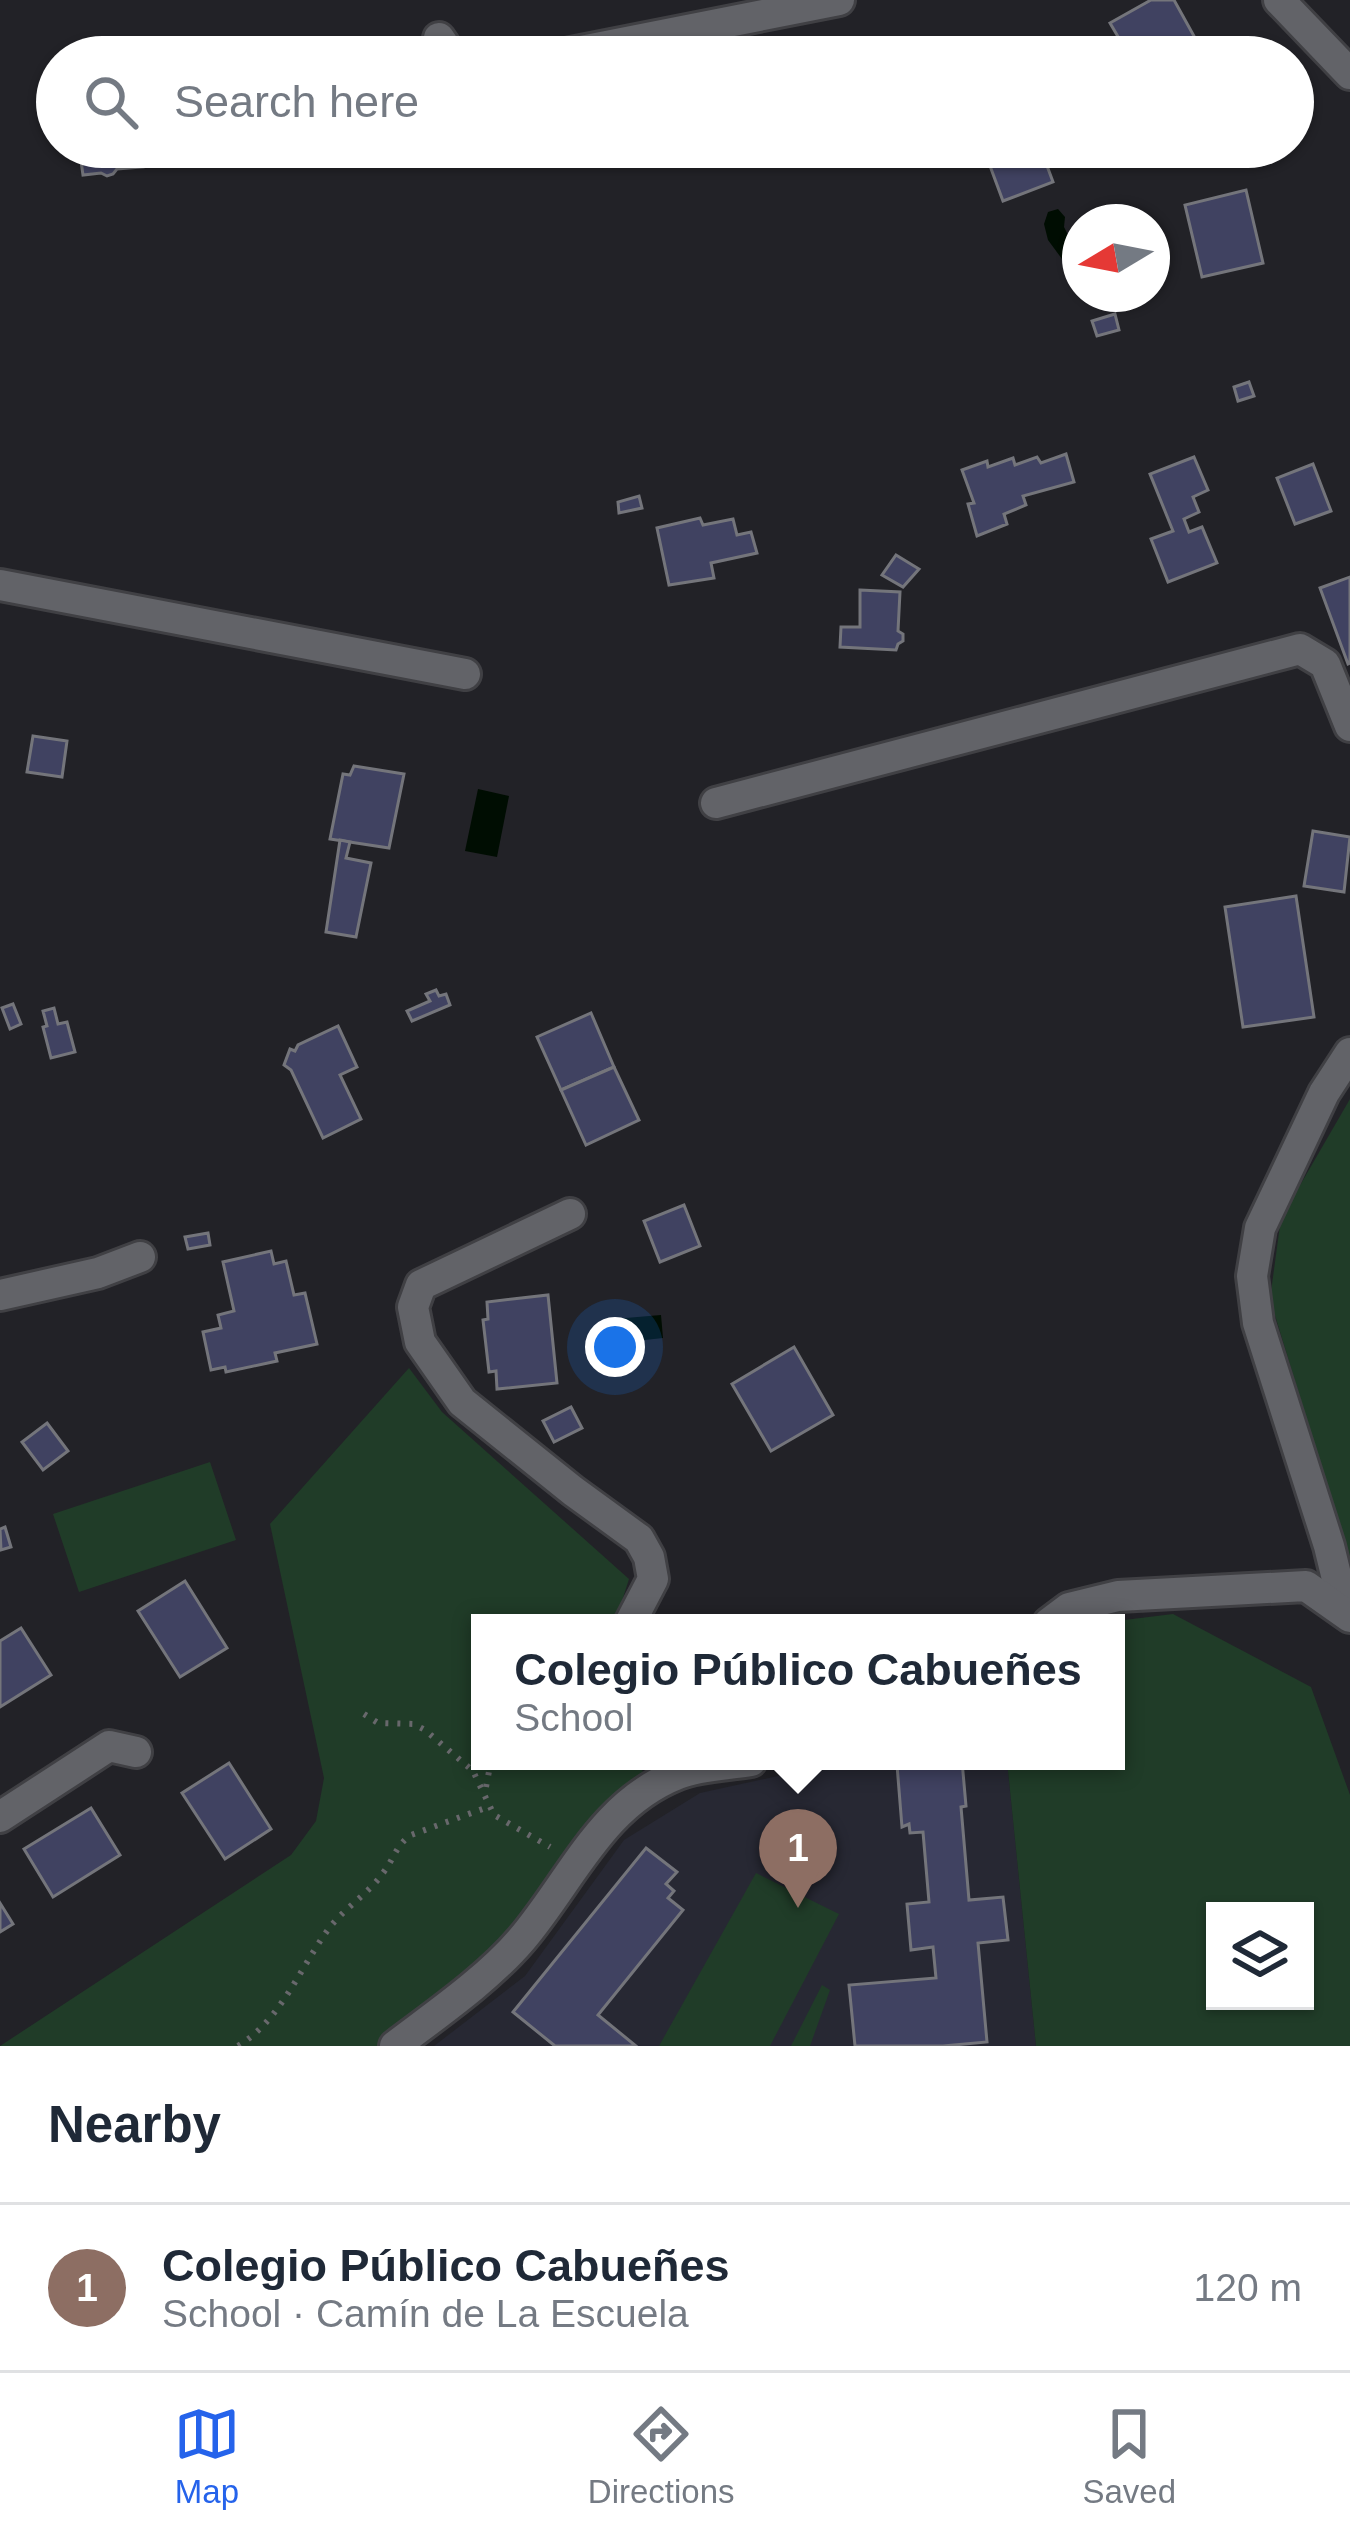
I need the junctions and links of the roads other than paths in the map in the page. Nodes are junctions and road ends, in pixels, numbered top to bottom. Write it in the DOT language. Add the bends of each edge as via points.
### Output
graph roads {
  1 [pos="839,0"];
  2 [pos="1279,0"];
  3 [pos="657,36"];
  4 [pos="1314,36"];
  5 [pos="1314,36"];
  6 [pos="1350,74"];
  7 [pos="0,585"];
  8 [pos="465,674"];
  9 [pos="1350,726"];
  10 [pos="716,803"];
  11 [pos="1350,1053"];
  12 [pos="570,1214"];
  13 [pos="140,1256"];
  14 [pos="0,1295"];
  15 [pos="635,1614"];
  16 [pos="1062,1614"];
  17 [pos="1348,1614"];
  18 [pos="136,1752"];
  19 [pos="670,1770"];
  20 [pos="0,1817"];
  21 [pos="395,2046"];
  1 -- 3 [label="street"];
  2 -- 5 [label="street"];
  4 -- 6 [label="street"];
  7 -- 8 [label="street"];
  9 -- 10 [label="street" via="1325,664 1300,649"];
  11 -- 17 [label="street" via="1260,1228 1252,1276 1258,1323"];
  12 -- 15 [label="street" via="422,1285 413,1307 420,1342 462,1402 639,1539 653,1579"];
  13 -- 14 [label="street"];
  16 -- 17 [label="street" via="1118,1596 1306,1586"];
  18 -- 20 [label="street" via="109,1746"];
  19 -- 21 [label="street" via="612,1816 521,1940"];
}
